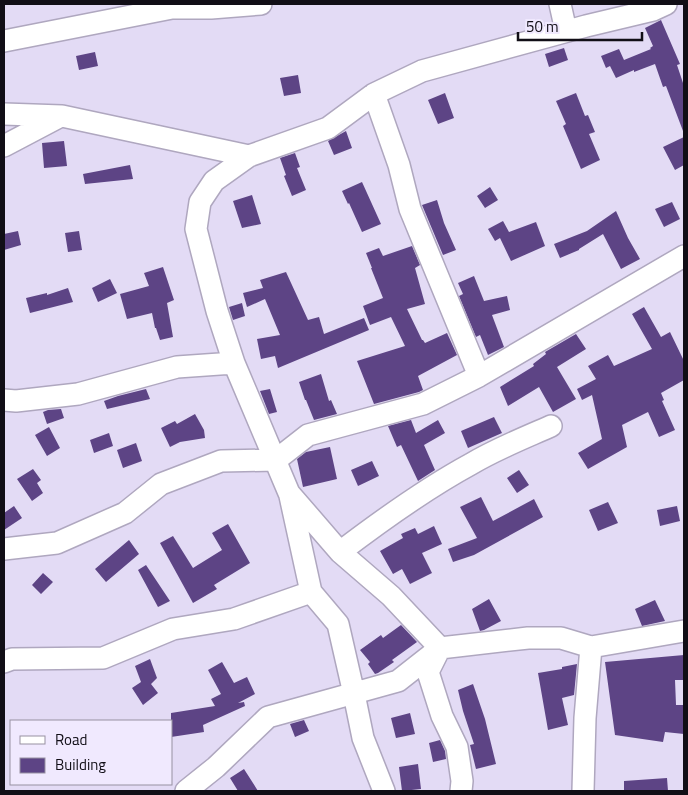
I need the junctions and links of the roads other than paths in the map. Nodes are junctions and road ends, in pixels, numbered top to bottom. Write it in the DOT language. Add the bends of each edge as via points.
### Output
graph roads {
  1 [pos="260,4"];
  2 [pos="560,4"];
  3 [pos="651,6"];
  4 [pos="566,31"];
  5 [pos="4,41"];
  6 [pos="374,94"];
  7 [pos="4,114"];
  8 [pos="62,116"];
  9 [pos="4,146"];
  10 [pos="249,156"];
  11 [pos="684,256"];
  12 [pos="234,363"];
  13 [pos="479,376"];
  14 [pos="4,400"];
  15 [pos="551,426"];
  16 [pos="276,460"];
  17 [pos="289,493"];
  18 [pos="4,549"];
  19 [pos="340,552"];
  20 [pos="311,592"];
  21 [pos="684,630"];
  22 [pos="591,647"];
  23 [pos="440,648"];
  24 [pos="4,662"];
  25 [pos="354,694"];
  26 [pos="186,791"];
  27 [pos="384,791"];
  28 [pos="461,791"];
  29 [pos="583,791"];
  1 -- 5 [label="street" via="172,8"];
  2 -- 4 [label="street"];
  3 -- 4 [label="street"];
  4 -- 6 [label="street" via="422,71"];
  6 -- 10 [label="street" via="328,128"];
  6 -- 13 [label="street" via="399,165 410,209"];
  7 -- 8 [label="street"];
  8 -- 9 [label="street"];
  8 -- 10 [label="street"];
  10 -- 12 [label="street" via="214,181 200,202 196,229"];
  11 -- 13 [label="street"];
  12 -- 14 [label="street" via="177,366 78,394"];
  12 -- 16 [label="street"];
  13 -- 16 [label="street" via="423,404 308,436"];
  15 -- 19 [label="street" via="472,463 419,494"];
  16 -- 17 [label="street"];
  16 -- 18 [label="street" via="221,461 161,484 125,513 57,543"];
  17 -- 19 [label="street"];
  17 -- 20 [label="street"];
  19 -- 23 [label="street" via="391,596"];
  20 -- 24 [label="street" via="234,619 173,630 103,658 12,659"];
  20 -- 25 [label="street" via="338,624"];
  21 -- 22 [label="street"];
  22 -- 23 [label="street" via="561,638 528,638"];
  22 -- 29 [label="street"];
  23 -- 25 [label="street" via="398,681"];
  23 -- 28 [label="street" via="428,672 442,716 458,747"];
  25 -- 26 [label="street" via="268,717"];
  25 -- 27 [label="street" via="362,738"];
}
